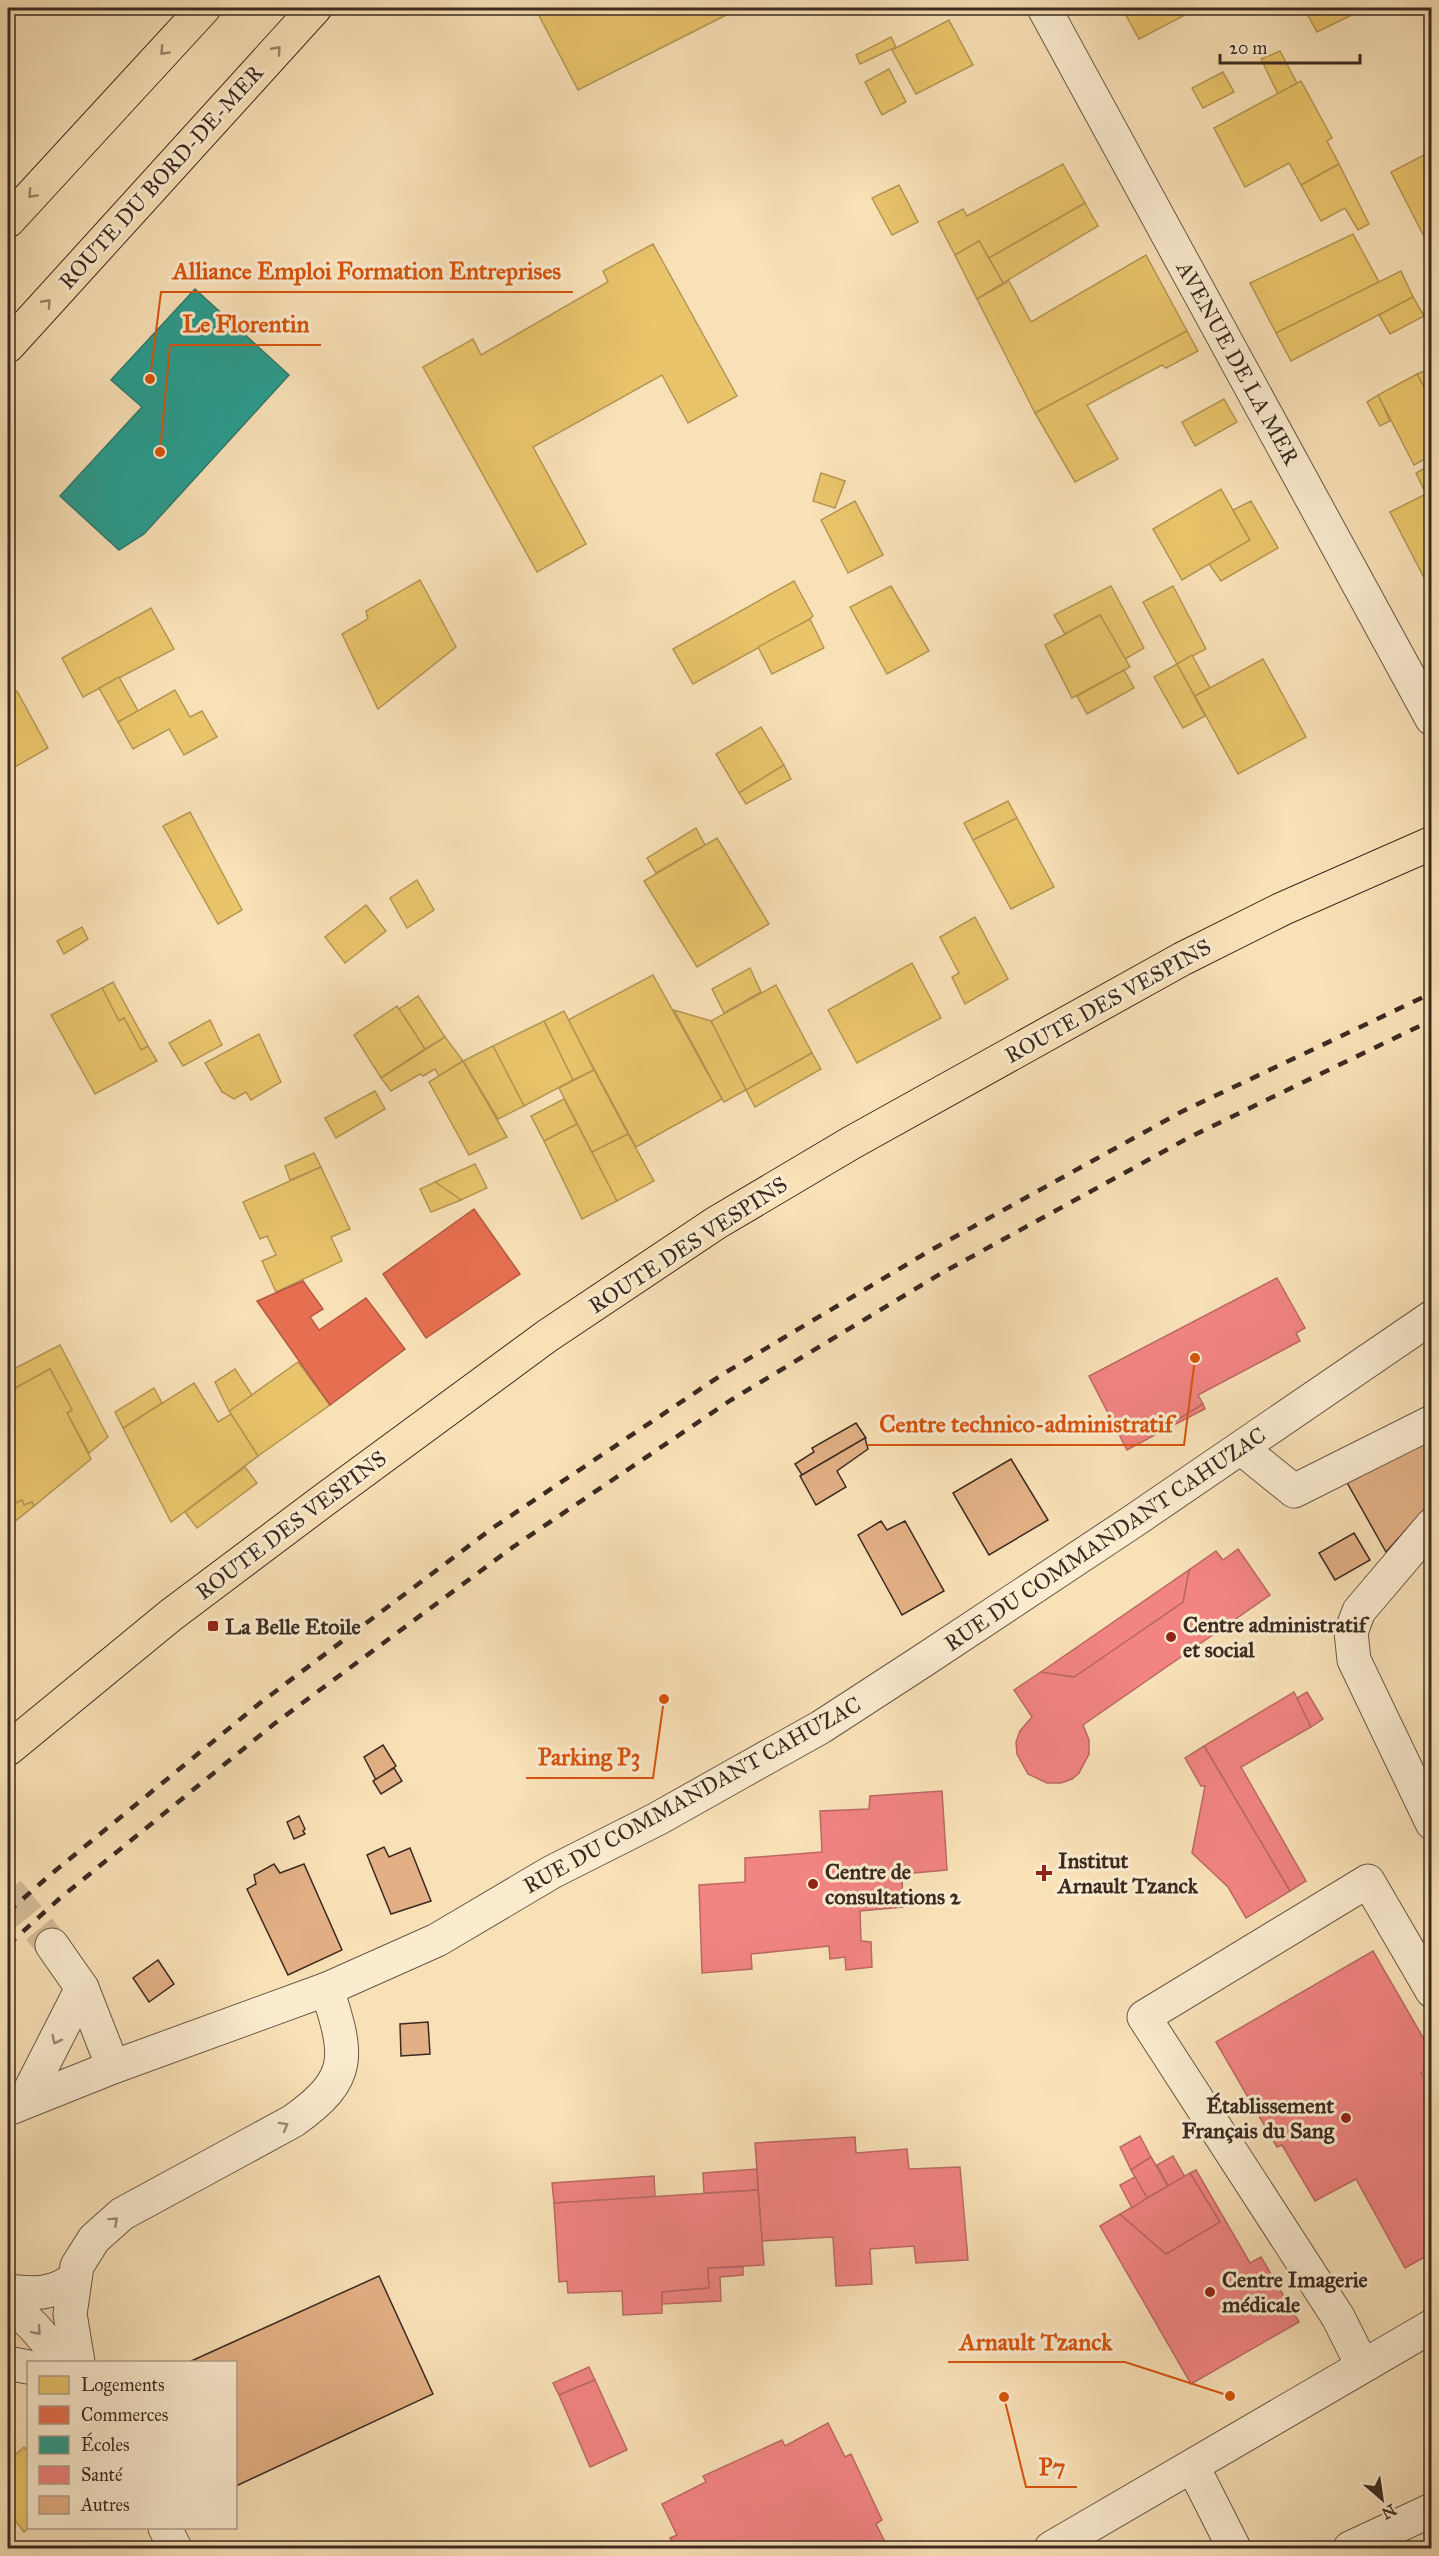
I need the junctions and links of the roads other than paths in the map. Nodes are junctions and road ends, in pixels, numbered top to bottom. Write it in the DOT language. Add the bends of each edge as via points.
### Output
graph roads {
  1 [pos="204,8"];
  2 [pos="315,8"];
  3 [pos="1044,8"];
  4 [pos="8,221"];
  5 [pos="8,346"];
  6 [pos="1431,719"];
  7 [pos="1431,843"];
  8 [pos="1431,1317"];
  9 [pos="1431,1422"];
  10 [pos="1241,1448"];
  11 [pos="1431,1525"];
  12 [pos="8,1749"];
  13 [pos="1431,1823"];
  14 [pos="52,1944"];
  15 [pos="82,1988"];
  16 [pos="327,1989"];
  17 [pos="1431,1991"];
  18 [pos="113,2067"];
  19 [pos="16,2105"];
  20 [pos="76,2272"];
  21 [pos="8,2291"];
  22 [pos="8,2301"];
  23 [pos="1431,2326"];
  24 [pos="63,2361"];
  25 [pos="78,2361"];
  26 [pos="8,2363"];
  27 [pos="1362,2365"];
  28 [pos="27,2367"];
  29 [pos="1193,2467"];
  30 [pos="1431,2510"];
  31 [pos="166,2529"];
  32 [pos="175,2548"];
  33 [pos="1051,2548"];
  34 [pos="1234,2548"];
  35 [pos="1350,2548"];
  1 -- 4 [label="main road, one-way"];
  5 -- 2 [label="main road, ROUTE DU BORD-DE-MER, one-way"];
  3 -- 6 [label="street, AVENUE DE LA MER"];
  7 -- 12 [label="main road, ROUTE DES VESPINS" via="1282,909 1182,959 851,1143 716,1223 548,1336 324,1500 171,1615"];
  8 -- 10 [label="street, RUE DU COMMANDANT CAHUZAC"];
  9 -- 10 [label="street" via="1294,1491"];
  10 -- 16 [label="street, RUE DU COMMANDANT CAHUZAC" via="820,1727 552,1872 437,1940"];
  11 -- 13 [label="street" via="1359,1611 1351,1632 1354,1660"];
  14 -- 15 [label="street"];
  15 -- 18 [label="street"];
  15 -- 19 [label="street, one-way"];
  16 -- 18 [label="street, RUE DU COMMANDANT CAHUZAC"];
  20 -- 16 [label="street, one-way" via="94,2239 122,2214 316,2105 335,2081 344,2054"];
  17 -- 27 [label="street" via="1368,1881 1144,2017 1338,2317"];
  18 -- 19 [label="street, RUE DU COMMANDANT CAHUZAC"];
  20 -- 21 [label="street" via="56,2290 39,2294"];
  20 -- 25 [label="street" via="70,2314"];
  22 -- 24 [label="street, one-way"];
  23 -- 27 [label="street"];
  26 -- 28 [label="street"];
  27 -- 29 [label="street"];
  29 -- 33 [label="street"];
  29 -- 34 [label="street"];
  30 -- 35 [label="street"];
  31 -- 32 [label="street"];
}
